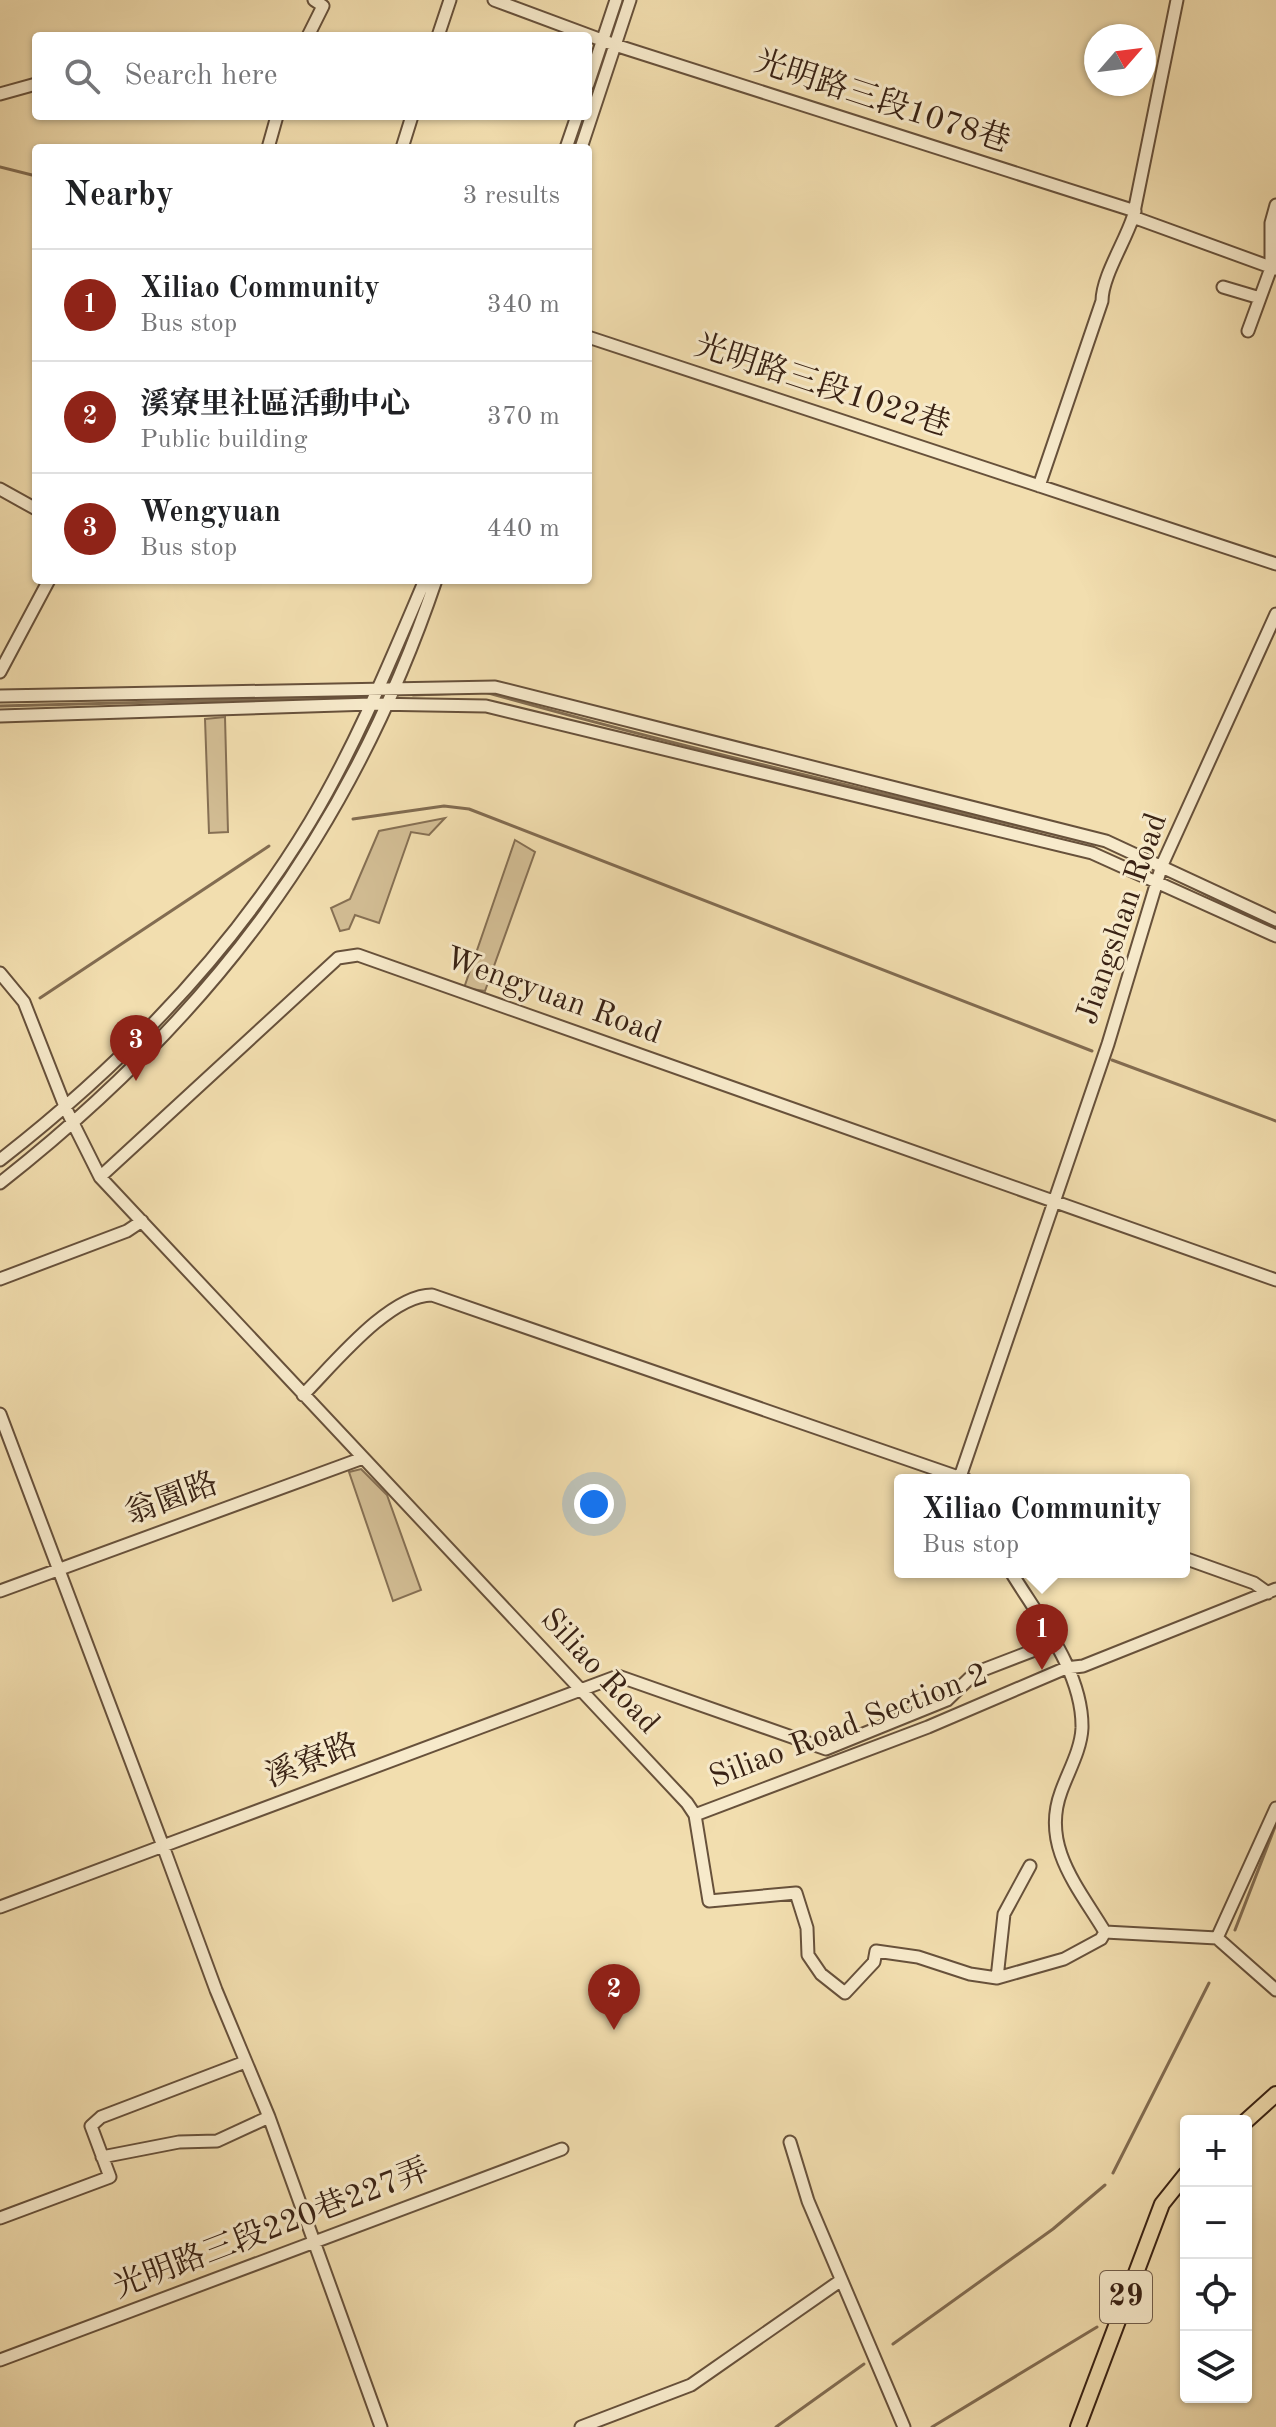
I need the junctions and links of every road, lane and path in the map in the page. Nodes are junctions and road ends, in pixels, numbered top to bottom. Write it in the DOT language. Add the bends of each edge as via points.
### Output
graph roads {
  1 [pos="314,0"];
  2 [pos="450,0"];
  3 [pos="494,0"];
  4 [pos="616,0"];
  5 [pos="630,0"];
  6 [pos="1177,0"];
  7 [pos="310,32"];
  8 [pos="439,32"];
  9 [pos="580,32"];
  10 [pos="592,37"];
  11 [pos="609,43"];
  12 [pos="592,76"];
  13 [pos="32,85"];
  14 [pos="0,94"];
  15 [pos="592,107"];
  16 [pos="276,120"];
  17 [pos="411,120"];
  18 [pos="576,120"];
  19 [pos="588,120"];
  20 [pos="269,144"];
  21 [pos="403,144"];
  22 [pos="567,144"];
  23 [pos="582,144"];
  24 [pos="1276,205"];
  25 [pos="1134,214"];
  26 [pos="1273,268"];
  27 [pos="1223,287"];
  28 [pos="1260,298"];
  29 [pos="1248,331"];
  30 [pos="592,338"];
  31 [pos="1039,486"];
  32 [pos="0,489"];
  33 [pos="32,507"];
  34 [pos="1276,564"];
  35 [pos="47,584"];
  36 [pos="423,584"];
  37 [pos="434,584"];
  38 [pos="1276,614"];
  39 [pos="0,672"];
  40 [pos="395,688"];
  41 [pos="378,689"];
  42 [pos="0,696"];
  43 [pos="371,704"];
  44 [pos="387,704"];
  45 [pos="0,716"];
  46 [pos="1162,865"];
  47 [pos="1158,881"];
  48 [pos="1276,920"];
  49 [pos="1276,936"];
  50 [pos="0,973"];
  51 [pos="66,1109"];
  52 [pos="75,1124"];
  53 [pos="0,1160"];
  54 [pos="100,1177"];
  55 [pos="0,1183"];
  56 [pos="1054,1202"];
  57 [pos="142,1221"];
  58 [pos="0,1279"];
  59 [pos="1276,1280"];
  60 [pos="303,1395"];
  61 [pos="0,1414"];
  62 [pos="3,1433"];
  63 [pos="363,1458"];
  64 [pos="947,1474"];
  65 [pos="963,1474"];
  66 [pos="1190,1560"];
  67 [pos="58,1569"];
  68 [pos="1015,1578"];
  69 [pos="0,1591"];
  70 [pos="1272,1591"];
  71 [pos="1053,1643"];
  72 [pos="1066,1668"];
  73 [pos="580,1689"];
  74 [pos="1276,1808"];
  75 [pos="695,1815"];
  76 [pos="163,1846"];
  77 [pos="1030,1866"];
  78 [pos="0,1907"];
  79 [pos="1105,1932"];
  80 [pos="1217,1938"];
  81 [pos="997,1978"];
  82 [pos="1276,1990"];
  83 [pos="245,2062"];
  84 [pos="1276,2094"];
  85 [pos="1252,2116"];
  86 [pos="269,2117"];
  87 [pos="790,2142"];
  88 [pos="562,2149"];
  89 [pos="102,2157"];
  90 [pos="1180,2182"];
  91 [pos="0,2218"];
  92 [pos="314,2242"];
  93 [pos="840,2281"];
  94 [pos="0,2360"];
  95 [pos="381,2427"];
  96 [pos="581,2427"];
  97 [pos="904,2427"];
  98 [pos="1078,2427"];
  1 -- 7 [label="street" via="323,6"];
  2 -- 8 [label="street"];
  3 -- 9 [label="street, 光明路三段1078巷"];
  4 -- 11 [label="street"];
  5 -- 11 [label="street"];
  6 -- 25 [label="street"];
  10 -- 11 [label="street, 光明路三段1078巷"];
  11 -- 12 [label="street"];
  11 -- 15 [label="street"];
  11 -- 25 [label="street, 光明路三段1078巷"];
  13 -- 14 [label="street"];
  16 -- 20 [label="street"];
  17 -- 21 [label="street"];
  18 -- 22 [label="street"];
  19 -- 23 [label="street"];
  24 -- 26 [label="street" via="1271,223"];
  25 -- 26 [label="street, 光明路三段1078巷"];
  25 -- 31 [label="street" via="1105,279"];
  26 -- 28 [label="street"];
  27 -- 28 [label="street"];
  28 -- 29 [label="street"];
  30 -- 31 [label="street, 光明路三段1022巷"];
  31 -- 34 [label="street, 光明路三段1022巷"];
  32 -- 33 [label="street"];
  35 -- 39 [label="street"];
  36 -- 41 [label="street"];
  37 -- 40 [label="street"];
  38 -- 46 [label="street, Jiangshan Road"];
  40 -- 41 [label="street"];
  40 -- 44 [label="street"];
  40 -- 46 [label="street" via="495,687 1024,818 1106,841"];
  41 -- 42 [label="street"];
  41 -- 43 [label="street"];
  43 -- 44 [label="street"];
  43 -- 45 [label="street"];
  43 -- 51 [label="street" via="310,822 258,899 196,980"];
  44 -- 47 [label="street" via="486,706 1092,853"];
  44 -- 52 [label="street" via="323,829 261,921 179,1023"];
  46 -- 47 [label="street, Jiangshan Road"];
  46 -- 48 [label="street"];
  47 -- 49 [label="street"];
  47 -- 56 [label="street, Jiangshan Road"];
  50 -- 51 [label="street" via="24,1002"];
  51 -- 52 [label="street, Siliao Road"];
  51 -- 53 [label="street"];
  52 -- 54 [label="street, Siliao Road"];
  52 -- 55 [label="street"];
  54 -- 56 [label="street, Wengyuan Road" via="338,958 358,955"];
  54 -- 57 [label="street, Siliao Road"];
  56 -- 59 [label="street, Wengyuan Road"];
  56 -- 65 [label="street"];
  57 -- 58 [label="street"];
  57 -- 60 [label="street, Siliao Road"];
  60 -- 63 [label="street, Siliao Road"];
  60 -- 64 [label="street" via="388,1314 408,1299 432,1295"];
  61 -- 62 [label="street"];
  62 -- 67 [label="street"];
  63 -- 67 [label="street, 翁園路"];
  63 -- 73 [label="street, Siliao Road"];
  66 -- 70 [label="street"];
  67 -- 69 [label="street, 翁園路"];
  67 -- 76 [label="street"];
  68 -- 71 [label="street"];
  70 -- 72 [label="street, Siliao Road Section 2" via="1083,1666"];
  71 -- 72 [label="street"];
  71 -- 73 [label="street, 溪寮路" via="975,1673 947,1700 826,1749 629,1677"];
  72 -- 75 [label="street, Siliao Road Section 2" via="928,1727"];
  72 -- 79 [label="street" via="1077,1689 1082,1727 1057,1801 1053,1835"];
  73 -- 75 [label="street, Siliao Road"];
  73 -- 76 [label="street, 溪寮路"];
  74 -- 80 [label="street"];
  75 -- 81 [label="street" via="709,1901 796,1893 807,1928 808,1955 845,1993 874,1962 876,1951"];
  76 -- 78 [label="street, 溪寮路"];
  76 -- 83 [label="street"];
  77 -- 81 [label="street" via="1004,1914"];
  79 -- 80 [label="street"];
  79 -- 81 [label="street" via="1064,1959"];
  80 -- 82 [label="street"];
  83 -- 86 [label="street"];
  83 -- 89 [label="street" via="101,2117 91,2126"];
  84 -- 85 [label="main road"];
  86 -- 89 [label="street" via="217,2141 179,2142"];
  86 -- 92 [label="street"];
  87 -- 93 [label="street"];
  88 -- 92 [label="street, 光明路三段220巷227弄"];
  89 -- 91 [label="street" via="110,2177"];
  90 -- 98 [label="main road, 29" via="1162,2204"];
  92 -- 94 [label="street, 光明路三段220巷227弄"];
  92 -- 95 [label="street"];
  93 -- 96 [label="street" via="691,2385"];
  93 -- 97 [label="street"];
}
